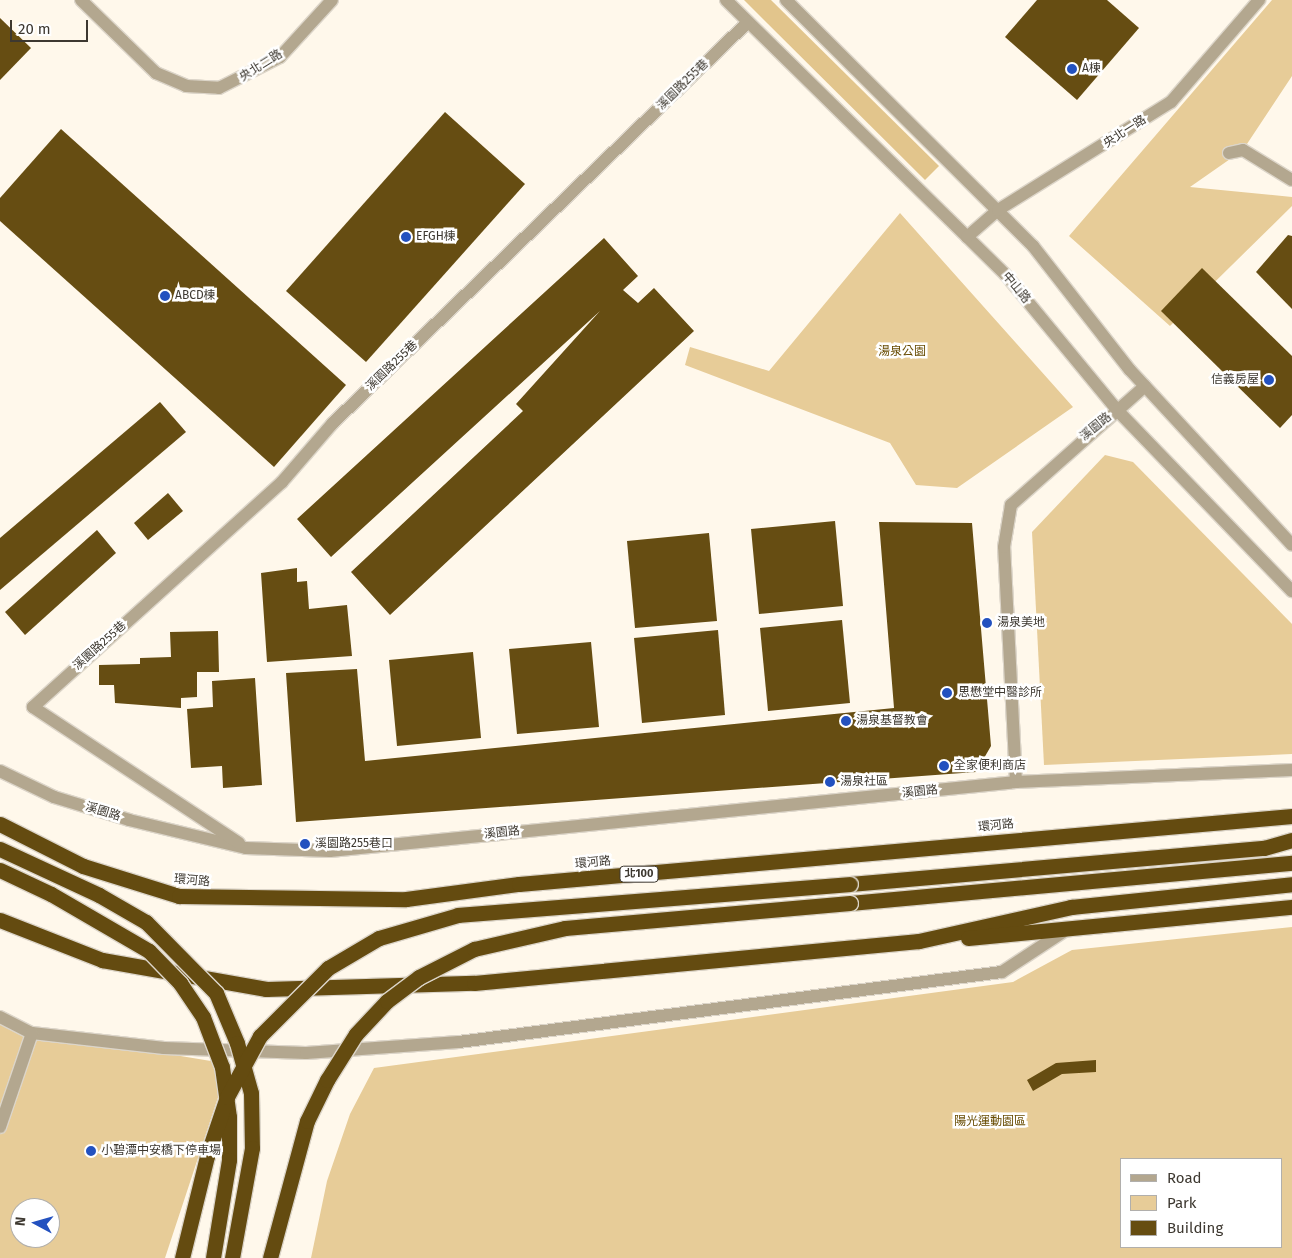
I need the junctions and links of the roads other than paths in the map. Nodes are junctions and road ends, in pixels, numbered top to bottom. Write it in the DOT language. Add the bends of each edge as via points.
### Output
graph roads {
  1 [pos="81,0"];
  2 [pos="332,0"];
  3 [pos="726,0"];
  4 [pos="1259,0"];
  5 [pos="791,2"];
  6 [pos="748,22"];
  7 [pos="1229,153"];
  8 [pos="1292,180"];
  9 [pos="998,210"];
  10 [pos="967,237"];
  11 [pos="1145,386"];
  12 [pos="1118,410"];
  13 [pos="1292,545"];
  14 [pos="1292,591"];
  15 [pos="0,770"];
  16 [pos="1292,770"];
  17 [pos="1016,782"];
  18 [pos="1292,816"];
  19 [pos="0,824"];
  20 [pos="1292,840"];
  21 [pos="246,848"];
  22 [pos="0,849"];
  23 [pos="1292,862"];
  24 [pos="0,870"];
  25 [pos="1292,884"];
  26 [pos="1292,907"];
  27 [pos="0,920"];
  28 [pos="1063,932"];
  29 [pos="919,941"];
  30 [pos="0,1017"];
  31 [pos="32,1033"];
  32 [pos="0,1127"];
  33 [pos="182,1258"];
  34 [pos="213,1258"];
  35 [pos="232,1258"];
  36 [pos="270,1258"];
  1 -- 2 [label="street, 央北二路" via="156,73 186,86 218,88 280,57"];
  3 -- 6 [label="street, 中山路"];
  4 -- 9 [label="street, 央北一路" via="1171,102"];
  5 -- 9 [label="street"];
  6 -- 10 [label="street, 中山路"];
  6 -- 21 [label="street, 溪園路255巷" via="332,424 282,482 33,706"];
  7 -- 8 [label="street" via="1243,150"];
  9 -- 10 [label="street, 央北一路"];
  9 -- 11 [label="street" via="1033,246"];
  10 -- 12 [label="street, 中山路" via="1005,274"];
  11 -- 12 [label="street, 溪園路"];
  11 -- 13 [label="street"];
  12 -- 14 [label="street, 中山路"];
  12 -- 17 [label="street, 溪園路" via="1011,505 1004,547"];
  15 -- 21 [label="street, 溪園路" via="54,797"];
  16 -- 17 [label="street, 溪園路"];
  17 -- 21 [label="street, 溪園路" via="330,852"];
  18 -- 19 [label="highway, 環河路 / 北100" via="386,899 179,896 92,870"];
  20 -- 33 [label="highway, bridge" via="1264,848 458,915 379,938 328,968 260,1036 227,1097 207,1156"];
  22 -- 35 [label="highway, bridge" via="100,895 146,922 216,993 237,1043 251,1093 252,1148"];
  23 -- 36 [label="highway, bridge" via="564,928 474,949 419,977 387,1001 356,1034 306,1121"];
  24 -- 34 [label="highway, bridge" via="51,894 149,951 180,983 203,1017 222,1067 230,1117 229,1160"];
  25 -- 29 [label="highway" via="1071,907"];
  26 -- 28 [label="highway"];
  27 -- 29 [label="highway" via="102,960 266,989 474,982"];
  28 -- 29 [label="highway"];
  28 -- 31 [label="street" via="1002,972 459,1042 306,1053 164,1048"];
  30 -- 31 [label="street"];
  31 -- 32 [label="street"];
}
